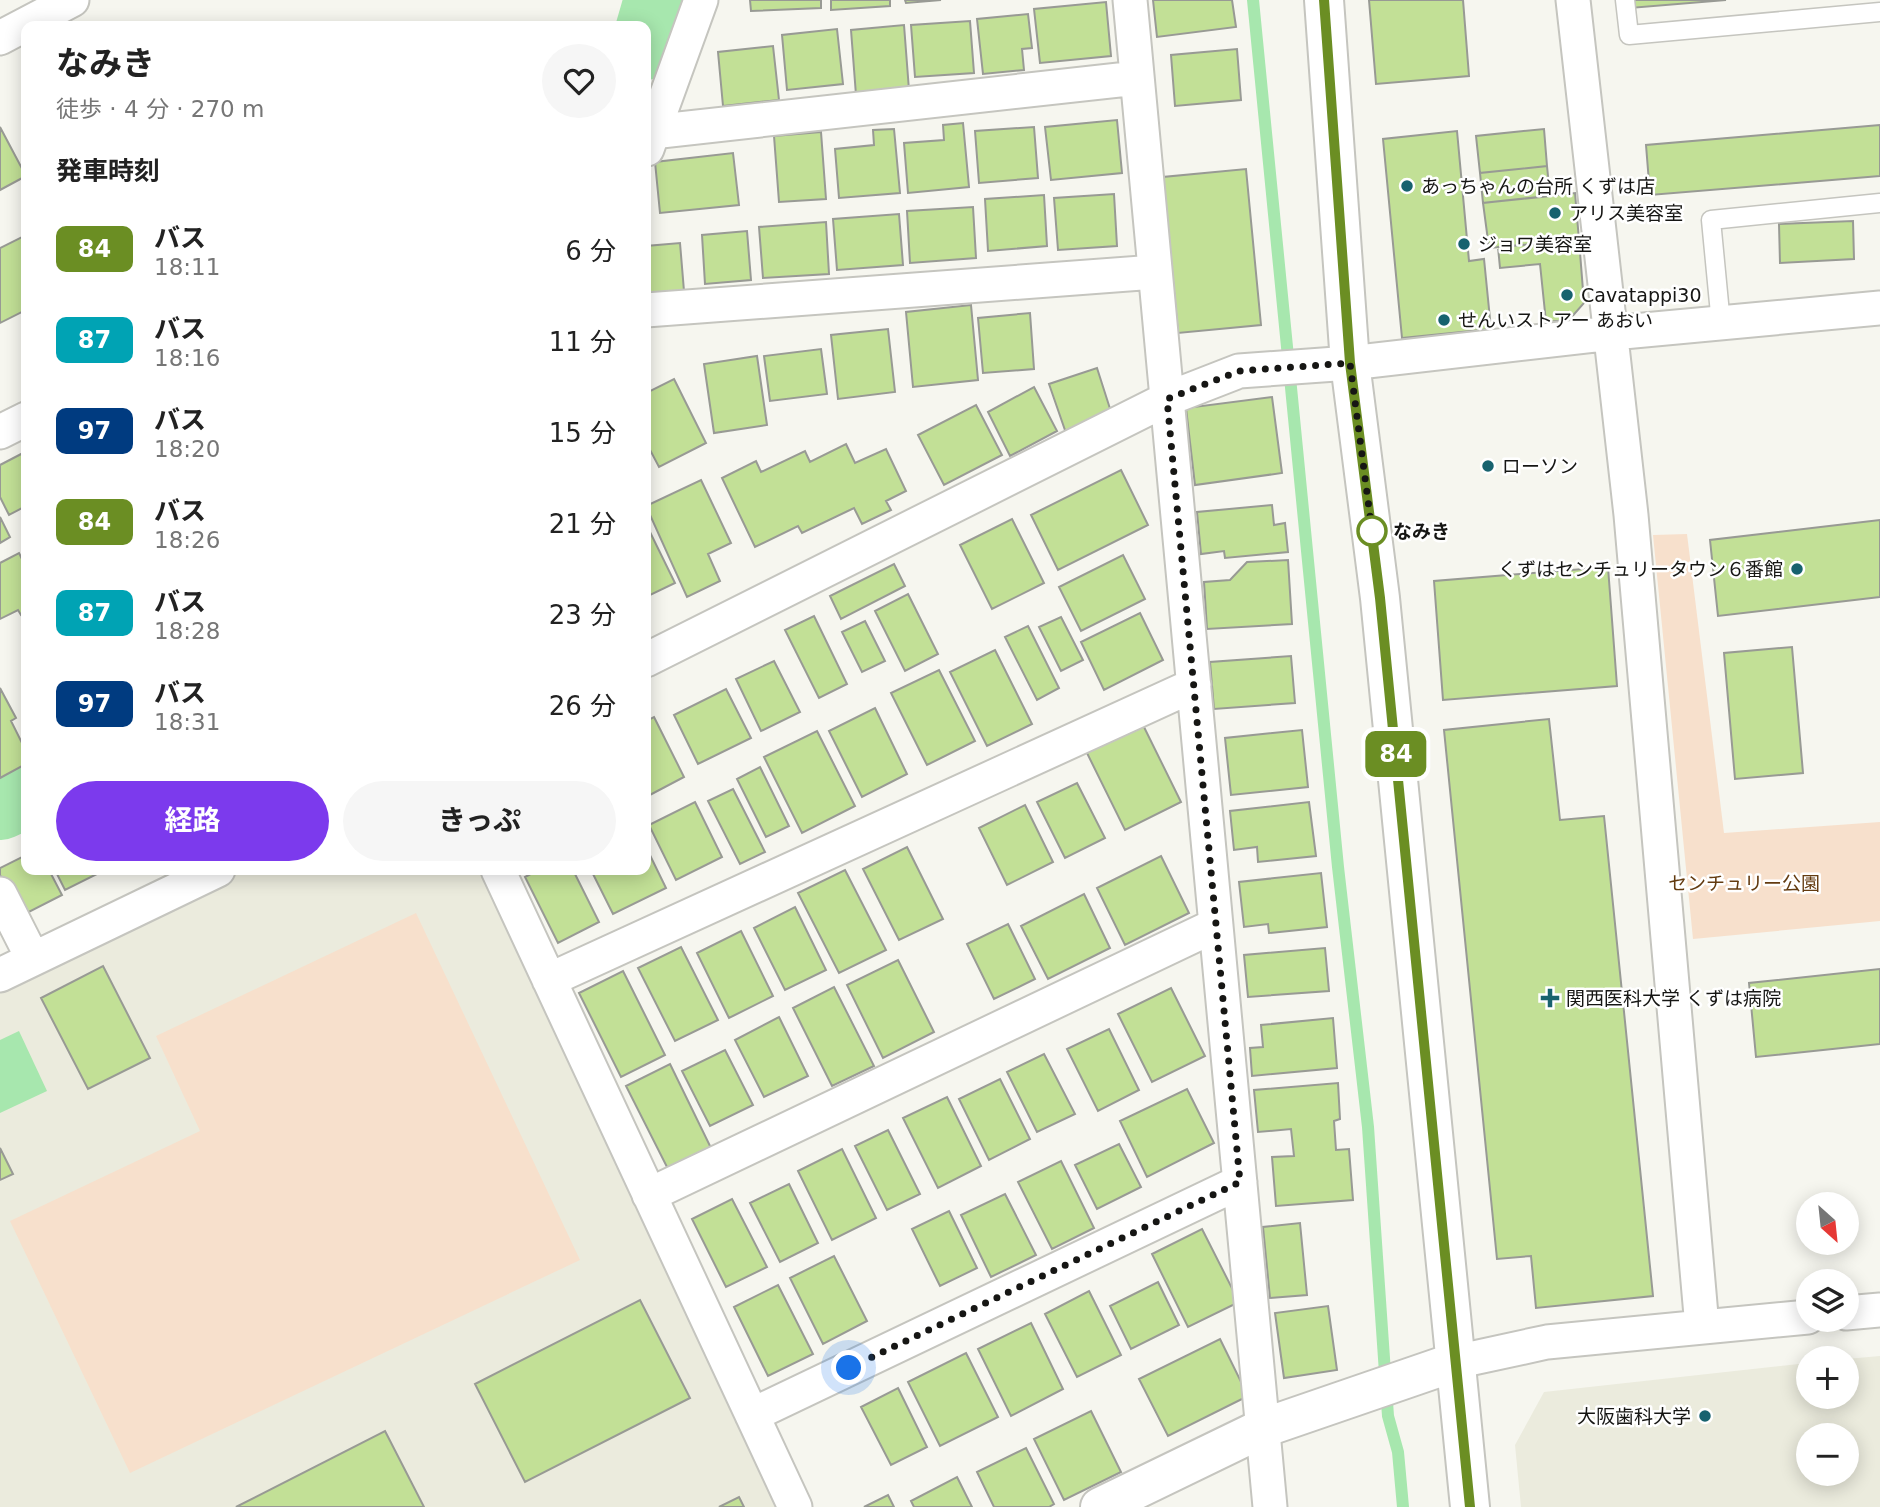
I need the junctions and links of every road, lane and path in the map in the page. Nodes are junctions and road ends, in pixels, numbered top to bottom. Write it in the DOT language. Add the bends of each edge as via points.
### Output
graph roads {
  1 [pos="72,0"];
  2 [pos="701,0"];
  3 [pos="1129,0"];
  4 [pos="1324,0"];
  5 [pos="1573,0"];
  6 [pos="1625,0"];
  7 [pos="1880,12"];
  8 [pos="32,21"];
  9 [pos="21,27"];
  10 [pos="0,38"];
  11 [pos="1137,78"];
  12 [pos="651,137"];
  13 [pos="651,142"];
  14 [pos="1880,203"];
  15 [pos="1155,272"];
  16 [pos="1880,308"];
  17 [pos="651,310"];
  18 [pos="1721,324"];
  19 [pos="1612,333"];
  20 [pos="1350,363"];
  21 [pos="1167,399"];
  22 [pos="21,422"];
  23 [pos="0,432"];
  24 [pos="651,657"];
  25 [pos="1194,685"];
  26 [pos="208,875"];
  27 [pos="500,875"];
  28 [pos="0,894"];
  29 [pos="1216,925"];
  30 [pos="33,959"];
  31 [pos="0,975"];
  32 [pos="549,980"];
  33 [pos="1240,1182"];
  34 [pos="649,1195"];
  35 [pos="1880,1310"];
  36 [pos="1859,1312"];
  37 [pos="1796,1318"];
  38 [pos="1702,1327"];
  39 [pos="1455,1362"];
  40 [pos="752,1415"];
  41 [pos="1263,1428"];
  42 [pos="794,1507"];
  43 [pos="1100,1507"];
  44 [pos="1270,1507"];
  45 [pos="1470,1507"];
  1 -- 8 [label="street"];
  2 -- 12 [label="street"];
  3 -- 11 [label="street"];
  4 -- 20 [label="street"];
  5 -- 19 [label="street"];
  6 -- 7 [label="lane" via="1629,35"];
  9 -- 10 [label="street"];
  11 -- 13 [label="street"];
  11 -- 15 [label="street"];
  14 -- 18 [label="lane" via="1711,220"];
  15 -- 17 [label="street"];
  15 -- 21 [label="street"];
  16 -- 18 [label="street"];
  18 -- 19 [label="street"];
  19 -- 20 [label="street"];
  19 -- 38 [label="street"];
  20 -- 21 [label="street" via="1239,371"];
  20 -- 39 [label="street" via="1380,598"];
  21 -- 24 [label="street"];
  21 -- 25 [label="street"];
  22 -- 23 [label="street"];
  25 -- 29 [label="street"];
  25 -- 32 [label="street"];
  26 -- 30 [label="street"];
  27 -- 32 [label="street"];
  28 -- 30 [label="street"];
  29 -- 33 [label="street"];
  29 -- 34 [label="street"];
  30 -- 31 [label="street"];
  32 -- 34 [label="street"];
  33 -- 40 [label="street"];
  33 -- 41 [label="street"];
  34 -- 40 [label="street"];
  35 -- 36 [label="street"];
  37 -- 38 [label="street"];
  38 -- 39 [label="street" via="1547,1342"];
  39 -- 41 [label="street"];
  39 -- 45 [label="street"];
  40 -- 42 [label="street"];
  41 -- 43 [label="street"];
  41 -- 44 [label="street"];
}
